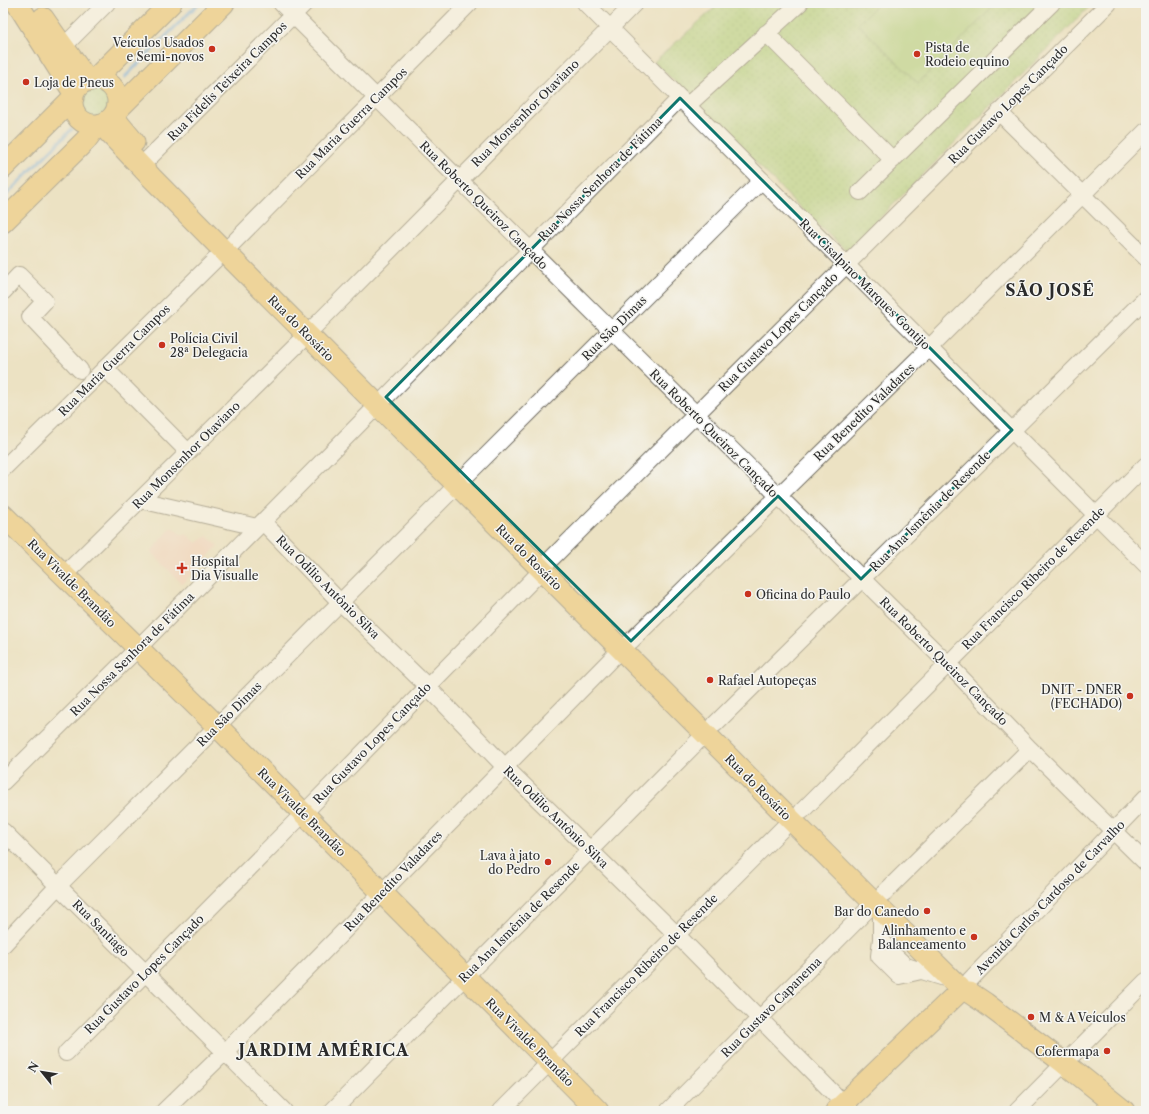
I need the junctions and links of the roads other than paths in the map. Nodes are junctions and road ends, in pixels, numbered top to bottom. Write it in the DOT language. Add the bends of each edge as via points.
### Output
graph roads {
  1 [pos="17,3"];
  2 [pos="33,3"];
  3 [pos="107,3"];
  4 [pos="170,3"];
  5 [pos="224,3"];
  6 [pos="281,3"];
  7 [pos="305,3"];
  8 [pos="470,3"];
  9 [pos="585,3"];
  10 [pos="635,3"];
  11 [pos="800,3"];
  12 [pos="1052,3"];
  13 [pos="1109,3"];
  14 [pos="293,15"];
  15 [pos="611,27"];
  16 [pos="766,33"];
  17 [pos="63,47"];
  18 [pos="75,94"];
  19 [pos="376,98"];
  20 [pos="684,101"];
  21 [pos="999,112"];
  22 [pos="107,118"];
  23 [pos="1146,131"];
  24 [pos="148,159"];
  25 [pos="893,160"];
  26 [pos="3,168"];
  27 [pos="459,180"];
  28 [pos="762,180"];
  29 [pos="860,192"];
  30 [pos="1083,195"];
  31 [pos="3,222"];
  32 [pos="228,247"];
  33 [pos="530,250"];
  34 [pos="1146,258"];
  35 [pos="846,265"];
  36 [pos="3,292"];
  37 [pos="1146,298"];
  38 [pos="311,330"];
  39 [pos="611,331"];
  40 [pos="929,348"];
  41 [pos="105,368"];
  42 [pos="80,370"];
  43 [pos="382,401"];
  44 [pos="696,415"];
  45 [pos="1012,430"];
  46 [pos="188,452"];
  47 [pos="1146,465"];
  48 [pos="3,469"];
  49 [pos="462,481"];
  50 [pos="778,496"];
  51 [pos="140,500"];
  52 [pos="3,515"];
  53 [pos="1096,515"];
  54 [pos="260,524"];
  55 [pos="546,565"];
  56 [pos="1146,565"];
  57 [pos="64,575"];
  58 [pos="861,579"];
  59 [pos="340,602"];
  60 [pos="626,645"];
  61 [pos="138,648"];
  62 [pos="948,664"];
  63 [pos="427,686"];
  64 [pos="217,726"];
  65 [pos="710,729"];
  66 [pos="1030,749"];
  67 [pos="505,767"];
  68 [pos="3,782"];
  69 [pos="1146,797"];
  70 [pos="304,813"];
  71 [pos="1146,813"];
  72 [pos="797,815"];
  73 [pos="3,831"];
  74 [pos="1117,835"];
  75 [pos="590,850"];
  76 [pos="1146,863"];
  77 [pos="58,886"];
  78 [pos="382,892"];
  79 [pos="880,902"];
  80 [pos="677,935"];
  81 [pos="3,945"];
  82 [pos="146,972"];
  83 [pos="465,976"];
  84 [pos="1146,981"];
  85 [pos="968,989"];
  86 [pos="760,1018"];
  87 [pos="225,1052"];
  88 [pos="66,1053"];
  89 [pos="550,1062"];
  90 [pos="1064,1063"];
  91 [pos="845,1109"];
  92 [pos="164,1111"];
  93 [pos="284,1111"];
  94 [pos="332,1111"];
  95 [pos="501,1111"];
  96 [pos="598,1111"];
  97 [pos="668,1111"];
  98 [pos="1017,1111"];
  99 [pos="1124,1111"];
  1 -- 18 [label="main road"];
  2 -- 17 [label="main road"];
  3 -- 17 [label="street"];
  4 -- 18 [label="main road"];
  5 -- 22 [label="main road"];
  6 -- 14 [label="street, Rua Roberto Queiroz Cançado"];
  7 -- 14 [label="street, Rua Fidelis Teixeira Campos"];
  8 -- 19 [label="street, Rua Maria Guerra Campos"];
  9 -- 15 [label="street, Rua Cisalpino Marques Gontijo"];
  10 -- 15 [label="street, Rua Monsenhor Otaviano"];
  11 -- 16 [label="street, Rua Nossa Senhora de Fátima"];
  12 -- 25 [label="street"];
  13 -- 21 [label="street, Rua Gustavo Lopes Cançado"];
  14 -- 19 [label="street, Rua Roberto Queiroz Cançado"];
  14 -- 24 [label="street, Rua Fidelis Teixeira Campos"];
  15 -- 20 [label="street, Rua Cisalpino Marques Gontijo"];
  15 -- 27 [label="street, Rua Monsenhor Otaviano"];
  16 -- 20 [label="street, Rua Nossa Senhora de Fátima"];
  16 -- 25 [label="street"];
  17 -- 18 [label="main road"];
  18 -- 22 [label="main road" via="72,105 78,118 90,125"];
  18 -- 22 [label="main road" via="102,80 109,84 117,95 118,102"];
  18 -- 26 [label="main road"];
  19 -- 27 [label="street, Rua Roberto Queiroz Cançado"];
  19 -- 32 [label="street, Rua Maria Guerra Campos"];
  20 -- 28 [label="street, Rua Cisalpino Marques Gontijo"];
  20 -- 33 [label="street, Rua Nossa Senhora de Fátima"];
  21 -- 30 [label="street"];
  21 -- 35 [label="street, Rua Gustavo Lopes Cançado"];
  22 -- 24 [label="main road, Rua do Rosário" via="119,124"];
  22 -- 31 [label="main road"];
  22 -- 32 [label="main road, Rua do Rosário" via="151,177"];
  23 -- 30 [label="street, Rua Benedito Valadares"];
  24 -- 32 [label="main road, Rua do Rosário"];
  25 -- 29 [label="street"];
  27 -- 33 [label="street, Rua Roberto Queiroz Cançado"];
  27 -- 38 [label="street, Rua Monsenhor Otaviano"];
  28 -- 35 [label="street, Rua Cisalpino Marques Gontijo"];
  28 -- 39 [label="street, Rua São Dimas"];
  30 -- 34 [label="street"];
  30 -- 40 [label="street, Rua Benedito Valadares"];
  32 -- 38 [label="main road, Rua do Rosário"];
  32 -- 41 [label="street, Rua Maria Guerra Campos"];
  33 -- 39 [label="street, Rua Roberto Queiroz Cançado"];
  33 -- 43 [label="street, Rua Nossa Senhora de Fátima"];
  35 -- 40 [label="street, Rua Cisalpino Marques Gontijo"];
  35 -- 44 [label="street, Rua Gustavo Lopes Cançado"];
  36 -- 42 [label="street" via="19,275 45,301 30,317"];
  37 -- 45 [label="street, Rua Ana Ismênia de Resende"];
  38 -- 43 [label="main road, Rua do Rosário"];
  38 -- 46 [label="street, Rua Monsenhor Otaviano"];
  39 -- 44 [label="street, Rua Roberto Queiroz Cançado"];
  39 -- 49 [label="street, Rua São Dimas"];
  40 -- 45 [label="street, Rua Cisalpino Marques Gontijo"];
  40 -- 50 [label="street, Rua Benedito Valadares"];
  41 -- 46 [label="street"];
  41 -- 48 [label="street, Rua Maria Guerra Campos"];
  43 -- 49 [label="main road, Rua do Rosário"];
  43 -- 54 [label="street, Rua Nossa Senhora de Fátima"];
  44 -- 50 [label="street, Rua Roberto Queiroz Cançado"];
  44 -- 55 [label="street, Rua Gustavo Lopes Cançado"];
  45 -- 53 [label="street, Rua Cisalpino Marques Gontijo"];
  45 -- 58 [label="street, Rua Ana Ismênia de Resende"];
  46 -- 51 [label="street, Rua Monsenhor Otaviano"];
  47 -- 53 [label="street, Rua Francisco Ribeiro de Resende"];
  49 -- 55 [label="main road, Rua do Rosário"];
  49 -- 59 [label="street, Rua São Dimas"];
  50 -- 58 [label="street, Rua Roberto Queiroz Cançado"];
  50 -- 60 [label="street, Rua Benedito Valadares"];
  51 -- 54 [label="street"];
  51 -- 57 [label="street, Rua Monsenhor Otaviano"];
  52 -- 57 [label="main road, Rua Vivalde Brandão"];
  53 -- 56 [label="street, Rua Cisalpino Marques Gontijo"];
  53 -- 62 [label="street, Rua Francisco Ribeiro de Resende"];
  54 -- 59 [label="street, Rua Odílio Antônio Silva"];
  54 -- 61 [label="street, Rua Nossa Senhora de Fátima"];
  55 -- 60 [label="main road, Rua do Rosário"];
  55 -- 63 [label="street, Rua Gustavo Lopes Cançado"];
  57 -- 61 [label="main road, Rua Vivalde Brandão"];
  58 -- 62 [label="street, Rua Roberto Queiroz Cançado"];
  58 -- 65 [label="street, Rua Ana Ismênia de Resende"];
  59 -- 63 [label="street, Rua Odílio Antônio Silva"];
  59 -- 64 [label="street, Rua São Dimas"];
  60 -- 65 [label="main road, Rua do Rosário"];
  60 -- 67 [label="street, Rua Benedito Valadares"];
  61 -- 64 [label="main road, Rua Vivalde Brandão"];
  61 -- 68 [label="street, Rua Nossa Senhora de Fátima"];
  62 -- 66 [label="street, Rua Roberto Queiroz Cançado"];
  62 -- 72 [label="street, Rua Francisco Ribeiro de Resende"];
  63 -- 67 [label="street, Rua Odílio Antônio Silva"];
  63 -- 70 [label="street, Rua Gustavo Lopes Cançado"];
  64 -- 70 [label="main road, Rua Vivalde Brandão"];
  64 -- 77 [label="street, Rua São Dimas"];
  65 -- 72 [label="main road, Rua do Rosário"];
  65 -- 75 [label="street, Rua Ana Ismênia de Resende"];
  66 -- 74 [label="street, Rua Roberto Queiroz Cançado"];
  66 -- 79 [label="street, Rua Gustavo Capanema"];
  67 -- 75 [label="street, Rua Odílio Antônio Silva"];
  67 -- 78 [label="street, Rua Benedito Valadares"];
  69 -- 74 [label="street, Avenida Carlos Cardoso de Carvalho"];
  70 -- 78 [label="main road, Rua Vivalde Brandão"];
  70 -- 82 [label="street, Rua Gustavo Lopes Cançado"];
  71 -- 74 [label="street, Avenida Carlos Cardoso de Carvalho"];
  72 -- 79 [label="main road, Rua do Rosário"];
  72 -- 80 [label="street, Rua Francisco Ribeiro de Resende"];
  73 -- 77 [label="street, Rua Santiago"];
  74 -- 76 [label="street, Rua Roberto Queiroz Cançado"];
  74 -- 85 [label="street, Avenida Carlos Cardoso de Carvalho"];
  75 -- 80 [label="street, Rua Odílio Antônio Silva"];
  75 -- 83 [label="street, Rua Ana Ismênia de Resende"];
  77 -- 81 [label="street, Rua São Dimas"];
  77 -- 82 [label="street, Rua Santiago"];
  78 -- 83 [label="main road, Rua Vivalde Brandão"];
  78 -- 87 [label="street, Rua Benedito Valadares"];
  79 -- 85 [label="main road, Rua do Rosário"];
  79 -- 85 [label="street" via="882,939 892,953 906,966"];
  79 -- 86 [label="street, Rua Gustavo Capanema"];
  80 -- 86 [label="street, Rua Odílio Antônio Silva"];
  80 -- 89 [label="street, Rua Francisco Ribeiro de Resende"];
  82 -- 87 [label="street, Rua Santiago"];
  82 -- 88 [label="street, Rua Gustavo Lopes Cançado"];
  83 -- 89 [label="main road, Rua Vivalde Brandão"];
  83 -- 94 [label="street, Rua Ana Ismênia de Resende"];
  84 -- 90 [label="street"];
  85 -- 90 [label="main road, Rua do Rosário"];
  85 -- 91 [label="main road, Avenida Carlos Cardoso de Carvalho"];
  86 -- 91 [label="street, Rua Odílio Antônio Silva"];
  86 -- 97 [label="street, Rua Gustavo Capanema"];
  87 -- 92 [label="street, Rua Benedito Valadares"];
  87 -- 93 [label="street, Rua Santiago"];
  89 -- 95 [label="street, Rua Francisco Ribeiro de Resende"];
  89 -- 96 [label="main road, Rua Vivalde Brandão"];
  90 -- 98 [label="street"];
  90 -- 99 [label="main road, Rua do Rosário"];
}
